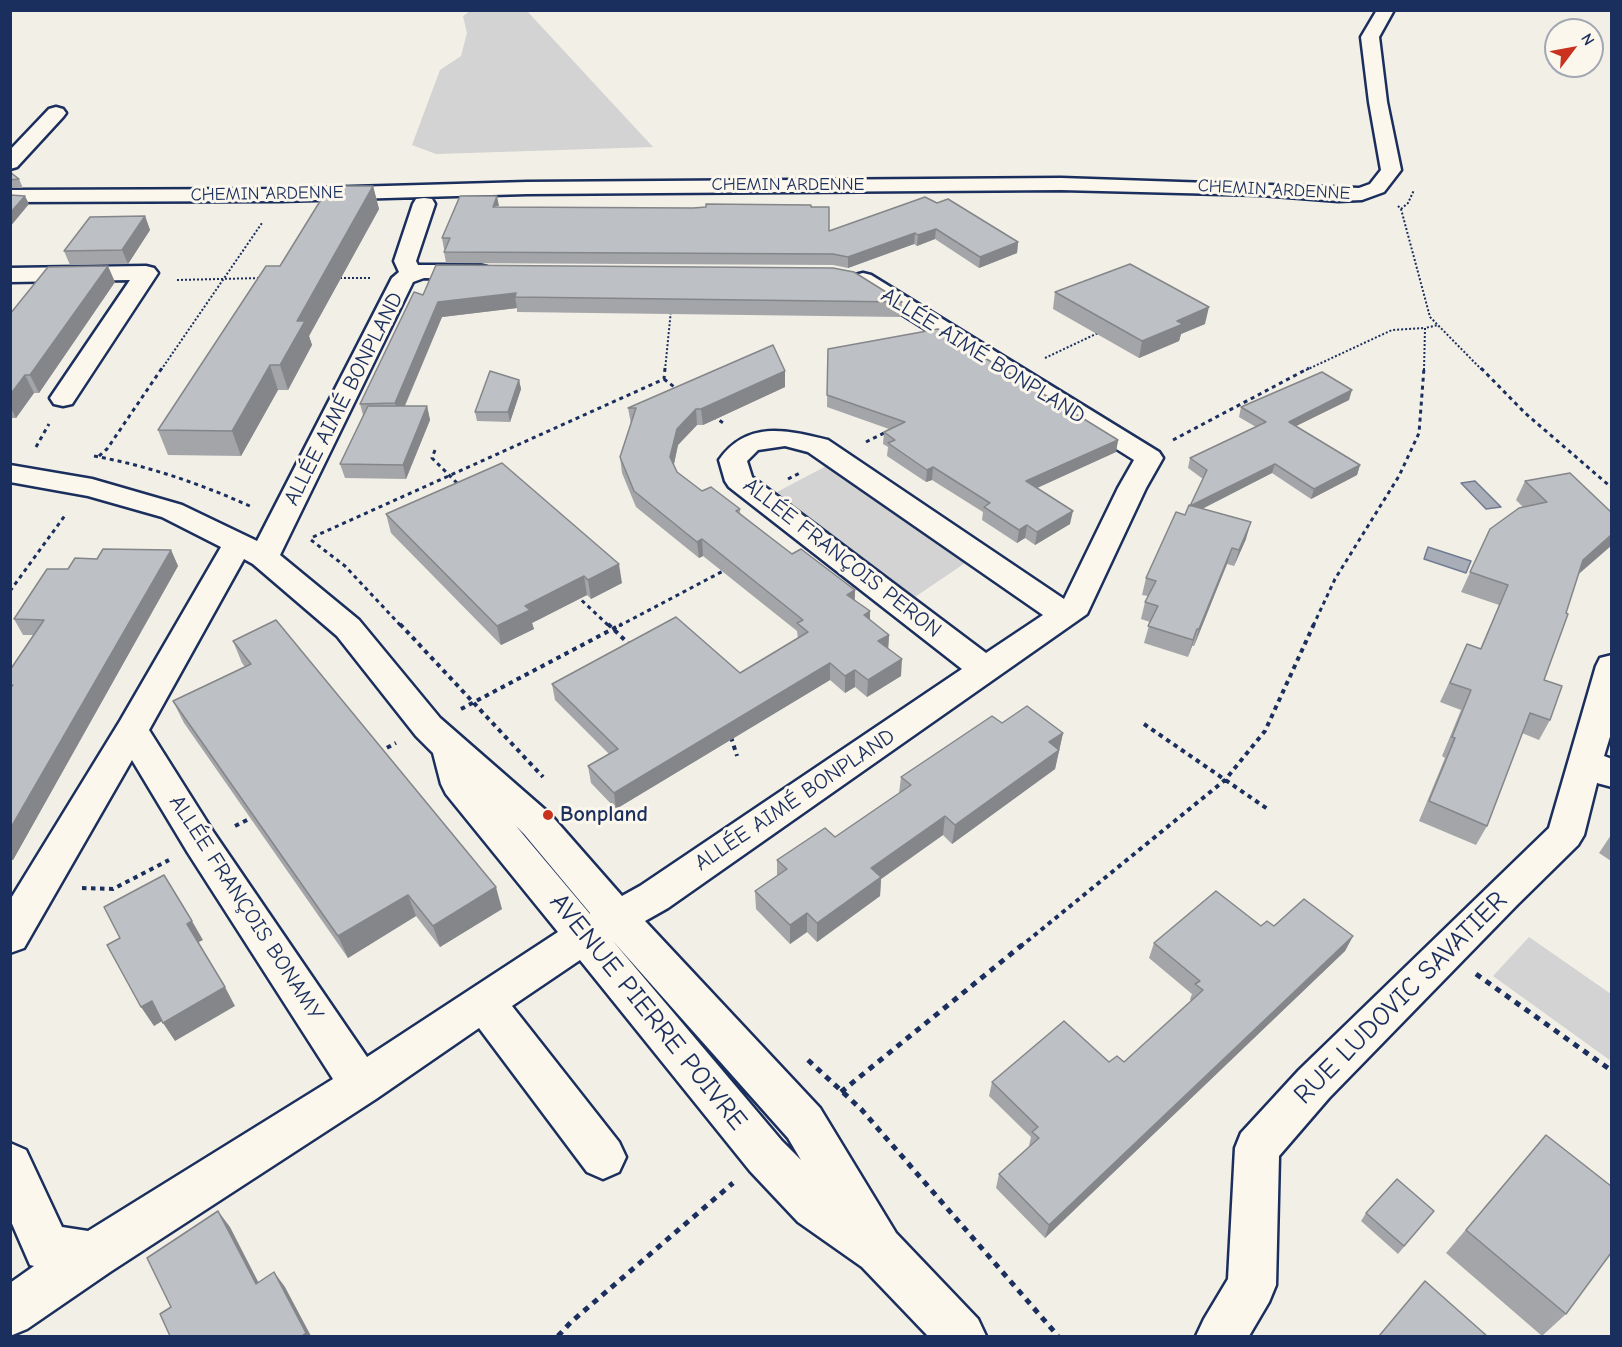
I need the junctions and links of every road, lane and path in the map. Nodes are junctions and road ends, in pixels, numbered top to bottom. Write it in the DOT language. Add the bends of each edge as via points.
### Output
graph roads {
  1 [pos="1386,10"];
  2 [pos="56,113"];
  3 [pos="10,163"];
  4 [pos="281,195"];
  5 [pos="10,196"];
  6 [pos="424,204"];
  7 [pos="1401,209"];
  8 [pos="501,272"];
  9 [pos="838,275"];
  10 [pos="408,277"];
  11 [pos="13,278"];
  12 [pos="226,278"];
  13 [pos="262,278"];
  14 [pos="333,278"];
  15 [pos="141,281"];
  16 [pos="671,308"];
  17 [pos="1438,325"];
  18 [pos="1425,328"];
  19 [pos="1099,332"];
  20 [pos="1013,374"];
  21 [pos="63,398"];
  22 [pos="887,432"];
  23 [pos="435,450"];
  24 [pos="99,456"];
  25 [pos="834,457"];
  26 [pos="1149,458"];
  27 [pos="10,473"];
  28 [pos="450,476"];
  29 [pos="92,488"];
  30 [pos="1611,488"];
  31 [pos="467,492"];
  32 [pos="757,494"];
  33 [pos="310,539"];
  34 [pos="251,551"];
  35 [pos="570,589"];
  36 [pos="10,591"];
  37 [pos="1065,615"];
  38 [pos="638,653"];
  39 [pos="1611,666"];
  40 [pos="986,670"];
  41 [pos="1144,724"];
  42 [pos="132,730"];
  43 [pos="725,732"];
  44 [pos="737,756"];
  45 [pos="1599,768"];
  46 [pos="1225,780"];
  47 [pos="1269,810"];
  48 [pos="601,926"];
  49 [pos="10,936"];
  50 [pos="1446,952"];
  51 [pos="484,1002"];
  52 [pos="1611,1071"];
  53 [pos="362,1085"];
  54 [pos="842,1092"];
  55 [pos="603,1157"];
  56 [pos="10,1165"];
  57 [pos="735,1182"];
  58 [pos="93,1256"];
  59 [pos="10,1312"];
  60 [pos="10,1323"];
  61 [pos="15,1336"];
  62 [pos="558,1336"];
  63 [pos="961,1336"];
  64 [pos="1221,1336"];
  1 -- 4 [label="street, CHEMIN ARDENNE" via="1370,37 1391,170 1377,188 1362,194 1061,184 526,188"];
  2 -- 3 [label="street"];
  4 -- 5 [label="street, CHEMIN ARDENNE"];
  4 -- 12 [label="path"];
  6 -- 10 [label="street" via="405,261"];
  7 -- 17 [label="path" via="1430,317"];
  8 -- 10 [label="street, ALLÉE AIMÉ BONPLAND" via="421,271"];
  9 -- 20 [label="street, ALLÉE AIMÉ BONPLAND" via="861,279"];
  10 -- 14 [label="path"];
  10 -- 34 [label="street, ALLÉE AIMÉ BONPLAND"];
  11 -- 15 [label="street" via="146,273"];
  12 -- 13 [label="path"];
  12 -- 15 [label="path"];
  12 -- 24 [label="path"];
  15 -- 21 [label="street"];
  16 -- 28 [label="path" via="664,379"];
  17 -- 18 [label="path"];
  17 -- 30 [label="path" via="1525,413"];
  18 -- 26 [label="path" via="1392,330 1361,343 1181,434"];
  18 -- 46 [label="path" via="1419,433 1399,476 1335,579 1265,731"];
  19 -- 20 [label="path"];
  20 -- 26 [label="street, ALLÉE AIMÉ BONPLAND"];
  22 -- 25 [label="path"];
  23 -- 28 [label="path" via="432,458"];
  25 -- 32 [label="path"];
  25 -- 32 [label="street, ALLÉE FRANÇOIS PERON" via="818,446 785,438 750,443 733,460 740,481"];
  25 -- 37 [label="street, ALLÉE FRANÇOIS PERON"];
  26 -- 37 [label="street, ALLÉE AIMÉ BONPLAND" via="1076,607"];
  27 -- 29 [label="street, AVENUE PIERRE POIVRE"];
  28 -- 31 [label="path"];
  28 -- 33 [label="path"];
  29 -- 34 [label="street, AVENUE PIERRE POIVRE" via="172,511"];
  29 -- 36 [label="path" via="64,516"];
  32 -- 40 [label="street, ALLÉE FRANÇOIS PERON"];
  34 -- 42 [label="street"];
  34 -- 48 [label="street, AVENUE PIERRE POIVRE" via="348,628 449,748 459,784"];
  35 -- 38 [label="path"];
  37 -- 40 [label="street, ALLÉE AIMÉ BONPLAND"];
  39 -- 45 [label="street, RUE LUDOVIC SAVATIER"];
  40 -- 48 [label="street, ALLÉE AIMÉ BONPLAND" via="674,883"];
  41 -- 46 [label="path"];
  42 -- 49 [label="street"];
  42 -- 53 [label="street, ALLÉE FRANÇOIS BONAMY" via="201,843"];
  43 -- 44 [label="path" via="734,740"];
  45 -- 50 [label="street, RUE LUDOVIC SAVATIER" via="1565,835"];
  46 -- 47 [label="path"];
  46 -- 54 [label="path"];
  48 -- 51 [label="street"];
  48 -- 63 [label="street, AVENUE PIERRE POIVRE" via="766,1156 814,1206 879,1250"];
  50 -- 52 [label="path"];
  50 -- 64 [label="street, RUE LUDOVIC SAVATIER" via="1314,1084 1257,1148 1252,1285"];
  51 -- 53 [label="street"];
  51 -- 55 [label="street"];
  53 -- 58 [label="street"];
  56 -- 58 [label="street" via="47,1248"];
  57 -- 62 [label="path"];
  58 -- 59 [label="street"];
  60 -- 61 [label="street"];
}
